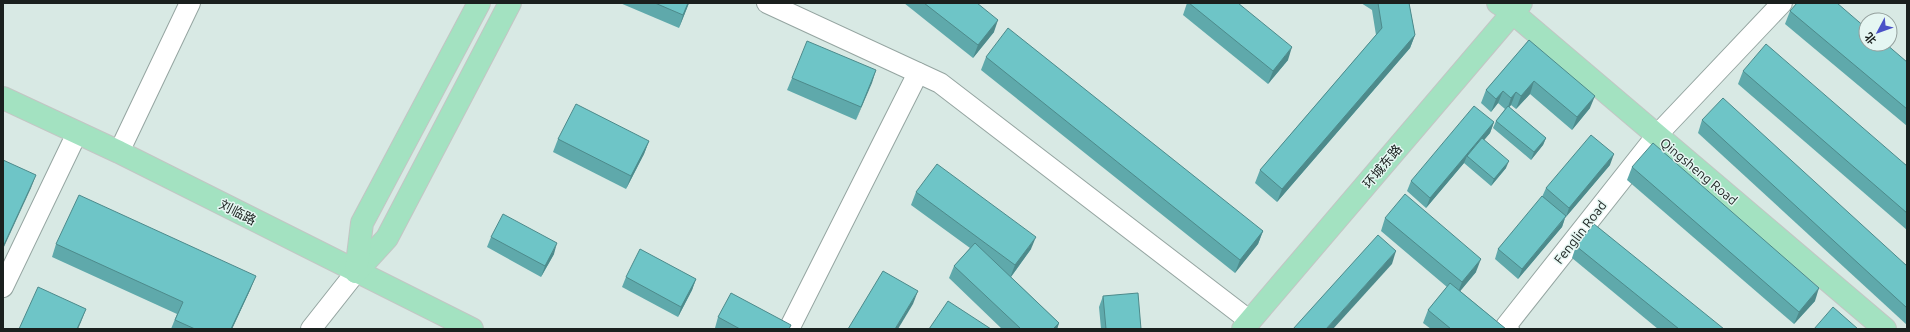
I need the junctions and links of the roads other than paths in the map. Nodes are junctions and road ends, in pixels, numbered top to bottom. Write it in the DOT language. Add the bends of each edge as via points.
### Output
graph roads {
  1 [pos="190,3"];
  2 [pos="479,3"];
  3 [pos="510,3"];
  4 [pos="767,3"];
  5 [pos="1782,3"];
  6 [pos="1510,6"];
  7 [pos="918,72"];
  8 [pos="3,98"];
  9 [pos="77,133"];
  10 [pos="1657,135"];
  11 [pos="119,152"];
  12 [pos="356,272"];
  13 [pos="3,287"];
  14 [pos="1246,325"];
  15 [pos="311,329"];
  16 [pos="472,329"];
  17 [pos="789,329"];
  18 [pos="1509,329"];
  19 [pos="1886,329"];
  1 -- 11 [label="street"];
  2 -- 12 [label="main road" via="362,223"];
  3 -- 12 [label="main road" via="387,238"];
  4 -- 7 [label="street"];
  5 -- 10 [label="street"];
  6 -- 10 [label="main road, Qingsheng Road"];
  6 -- 14 [label="main road, 环城东路"];
  7 -- 14 [label="street" via="940,83"];
  7 -- 17 [label="street"];
  8 -- 9 [label="main road, 刘临路"];
  9 -- 11 [label="main road, 刘临路"];
  9 -- 13 [label="street"];
  10 -- 18 [label="street, Fenglin Road" via="1506,326"];
  10 -- 19 [label="main road, Qingsheng Road"];
  11 -- 12 [label="main road, 刘临路"];
  12 -- 15 [label="street"];
  12 -- 16 [label="main road, 刘临路"];
}
